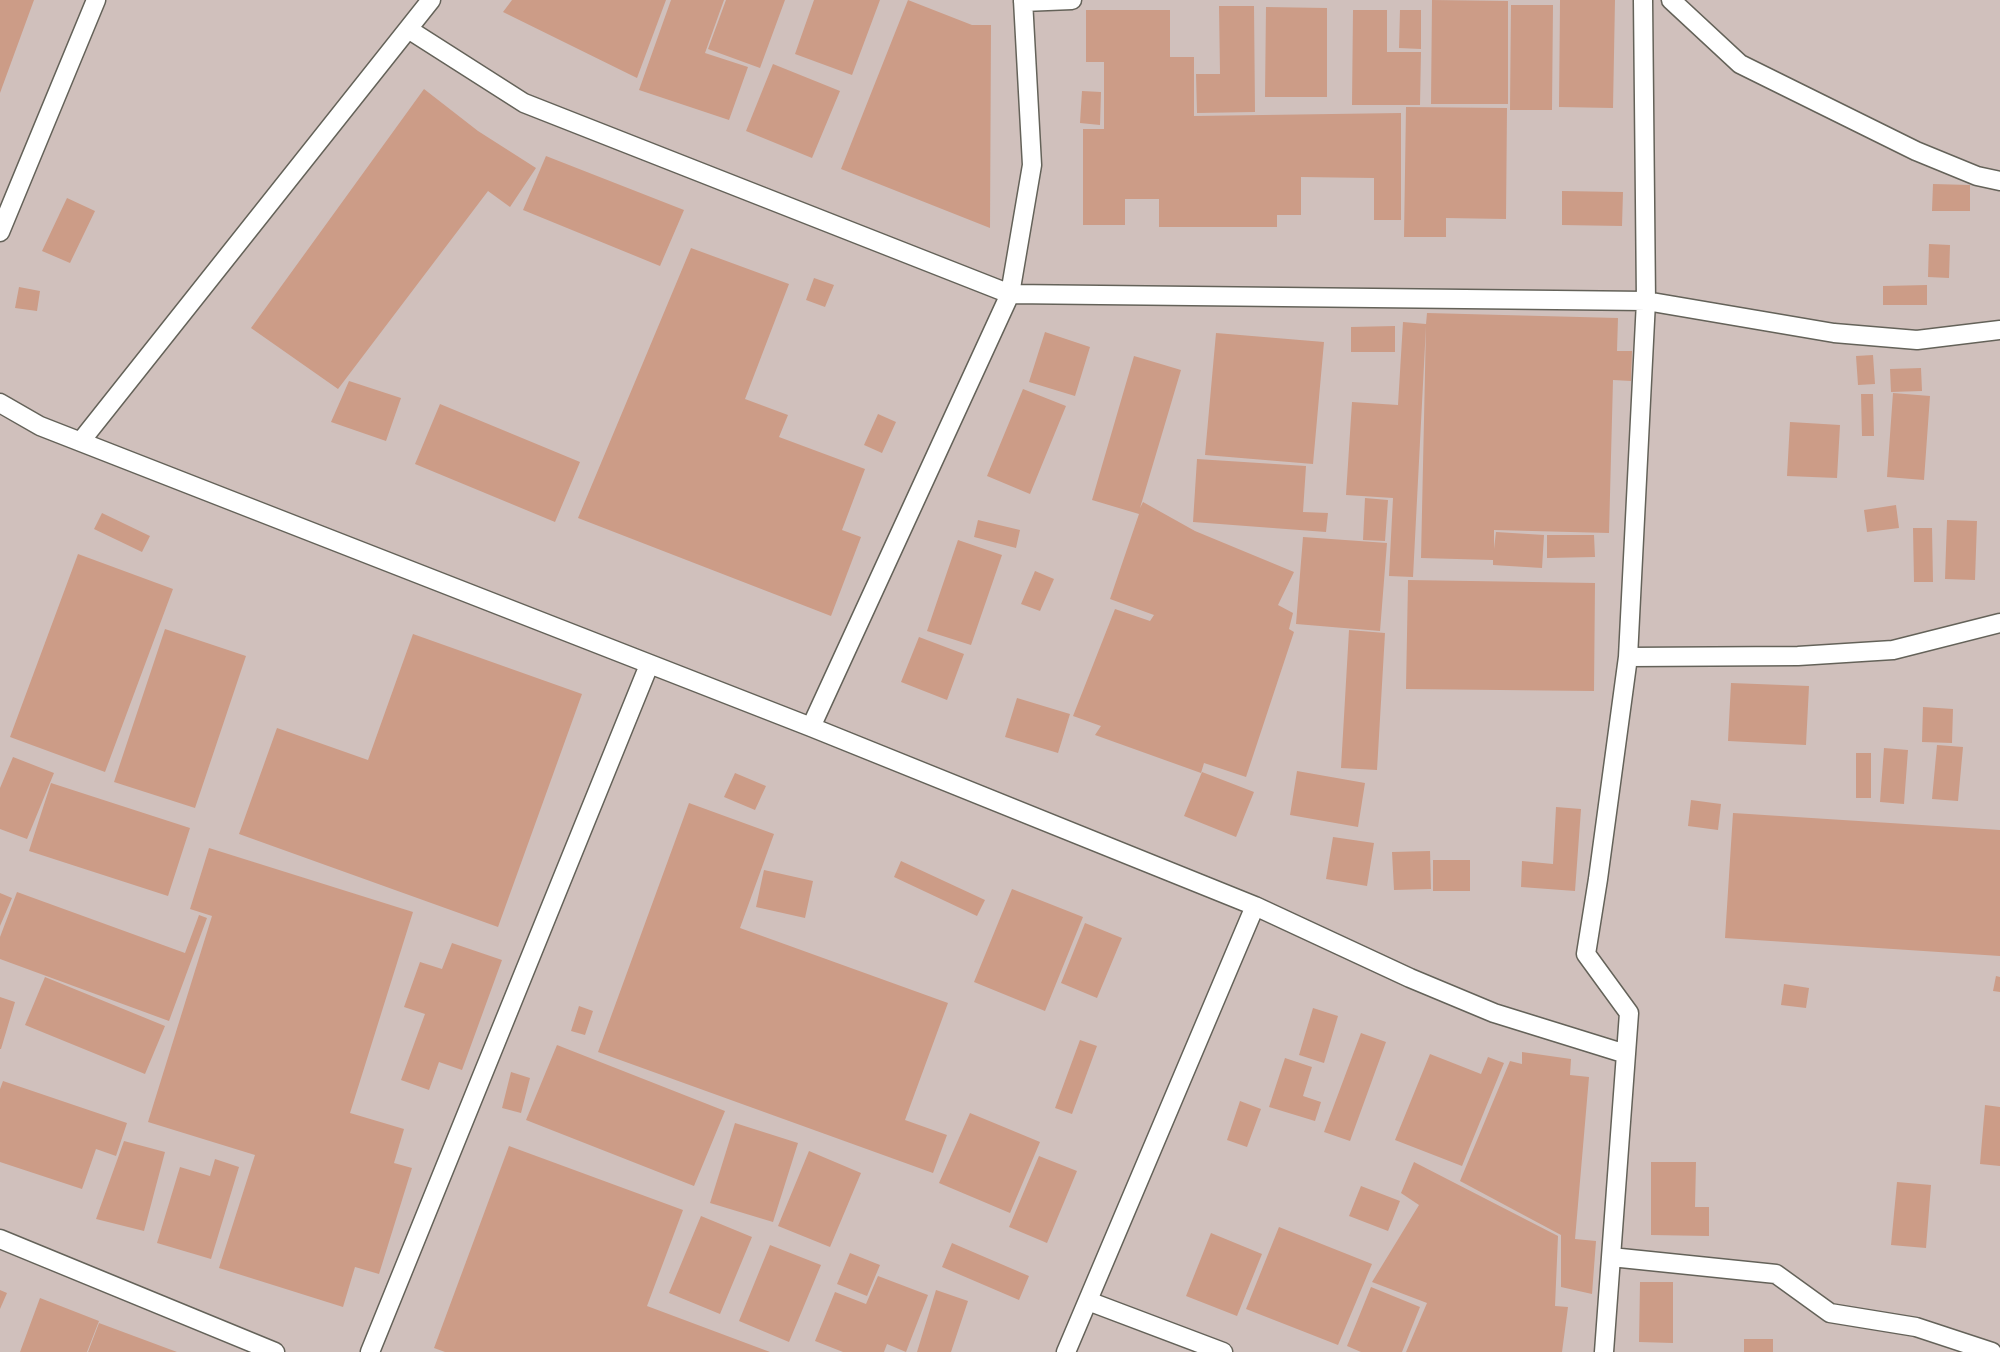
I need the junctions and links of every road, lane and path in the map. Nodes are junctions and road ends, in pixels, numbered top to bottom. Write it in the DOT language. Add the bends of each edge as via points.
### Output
graph roads {
  1 [pos="96,0"];
  2 [pos="431,0"];
  3 [pos="1072,0"];
  4 [pos="1643,0"];
  5 [pos="1671,0"];
  6 [pos="1023,1"];
  7 [pos="408,29"];
  8 [pos="2000,181"];
  9 [pos="0,232"];
  10 [pos="1010,294"];
  11 [pos="1646,301"];
  12 [pos="2000,330"];
  13 [pos="0,403"];
  14 [pos="81,441"];
  15 [pos="2000,623"];
  16 [pos="1628,657"];
  17 [pos="649,665"];
  18 [pos="811,727"];
  19 [pos="1255,906"];
  20 [pos="1626,1054"];
  21 [pos="0,1239"];
  22 [pos="1611,1257"];
  23 [pos="1088,1301"];
  24 [pos="275,1352"];
  25 [pos="370,1352"];
  26 [pos="1066,1352"];
  27 [pos="1223,1352"];
  28 [pos="1604,1352"];
  29 [pos="1992,1352"];
  1 -- 9 [label="lane"];
  2 -- 7 [label="lane"];
  3 -- 6 [label="lane"];
  4 -- 11 [label="lane"];
  5 -- 8 [label="lane" via="1740,64 1916,152"];
  6 -- 10 [label="lane" via="1032,165"];
  7 -- 10 [label="lane" via="524,104"];
  7 -- 14 [label="lane"];
  10 -- 11 [label="lane"];
  10 -- 18 [label="lane"];
  11 -- 12 [label="lane" via="1834,333 1917,340"];
  11 -- 16 [label="lane"];
  13 -- 14 [label="lane" via="40,426"];
  14 -- 17 [label="lane"];
  15 -- 16 [label="lane" via="1893,650 1798,656"];
  16 -- 20 [label="lane" via="1586,954 1629,1013"];
  17 -- 18 [label="lane"];
  17 -- 25 [label="lane"];
  18 -- 19 [label="lane"];
  19 -- 20 [label="lane" via="1494,1013"];
  19 -- 23 [label="lane"];
  20 -- 22 [label="lane"];
  21 -- 24 [label="lane"];
  22 -- 28 [label="lane"];
  22 -- 29 [label="lane" via="1776,1274 1830,1313 1916,1328"];
  23 -- 26 [label="lane"];
  23 -- 27 [label="lane"];
}
